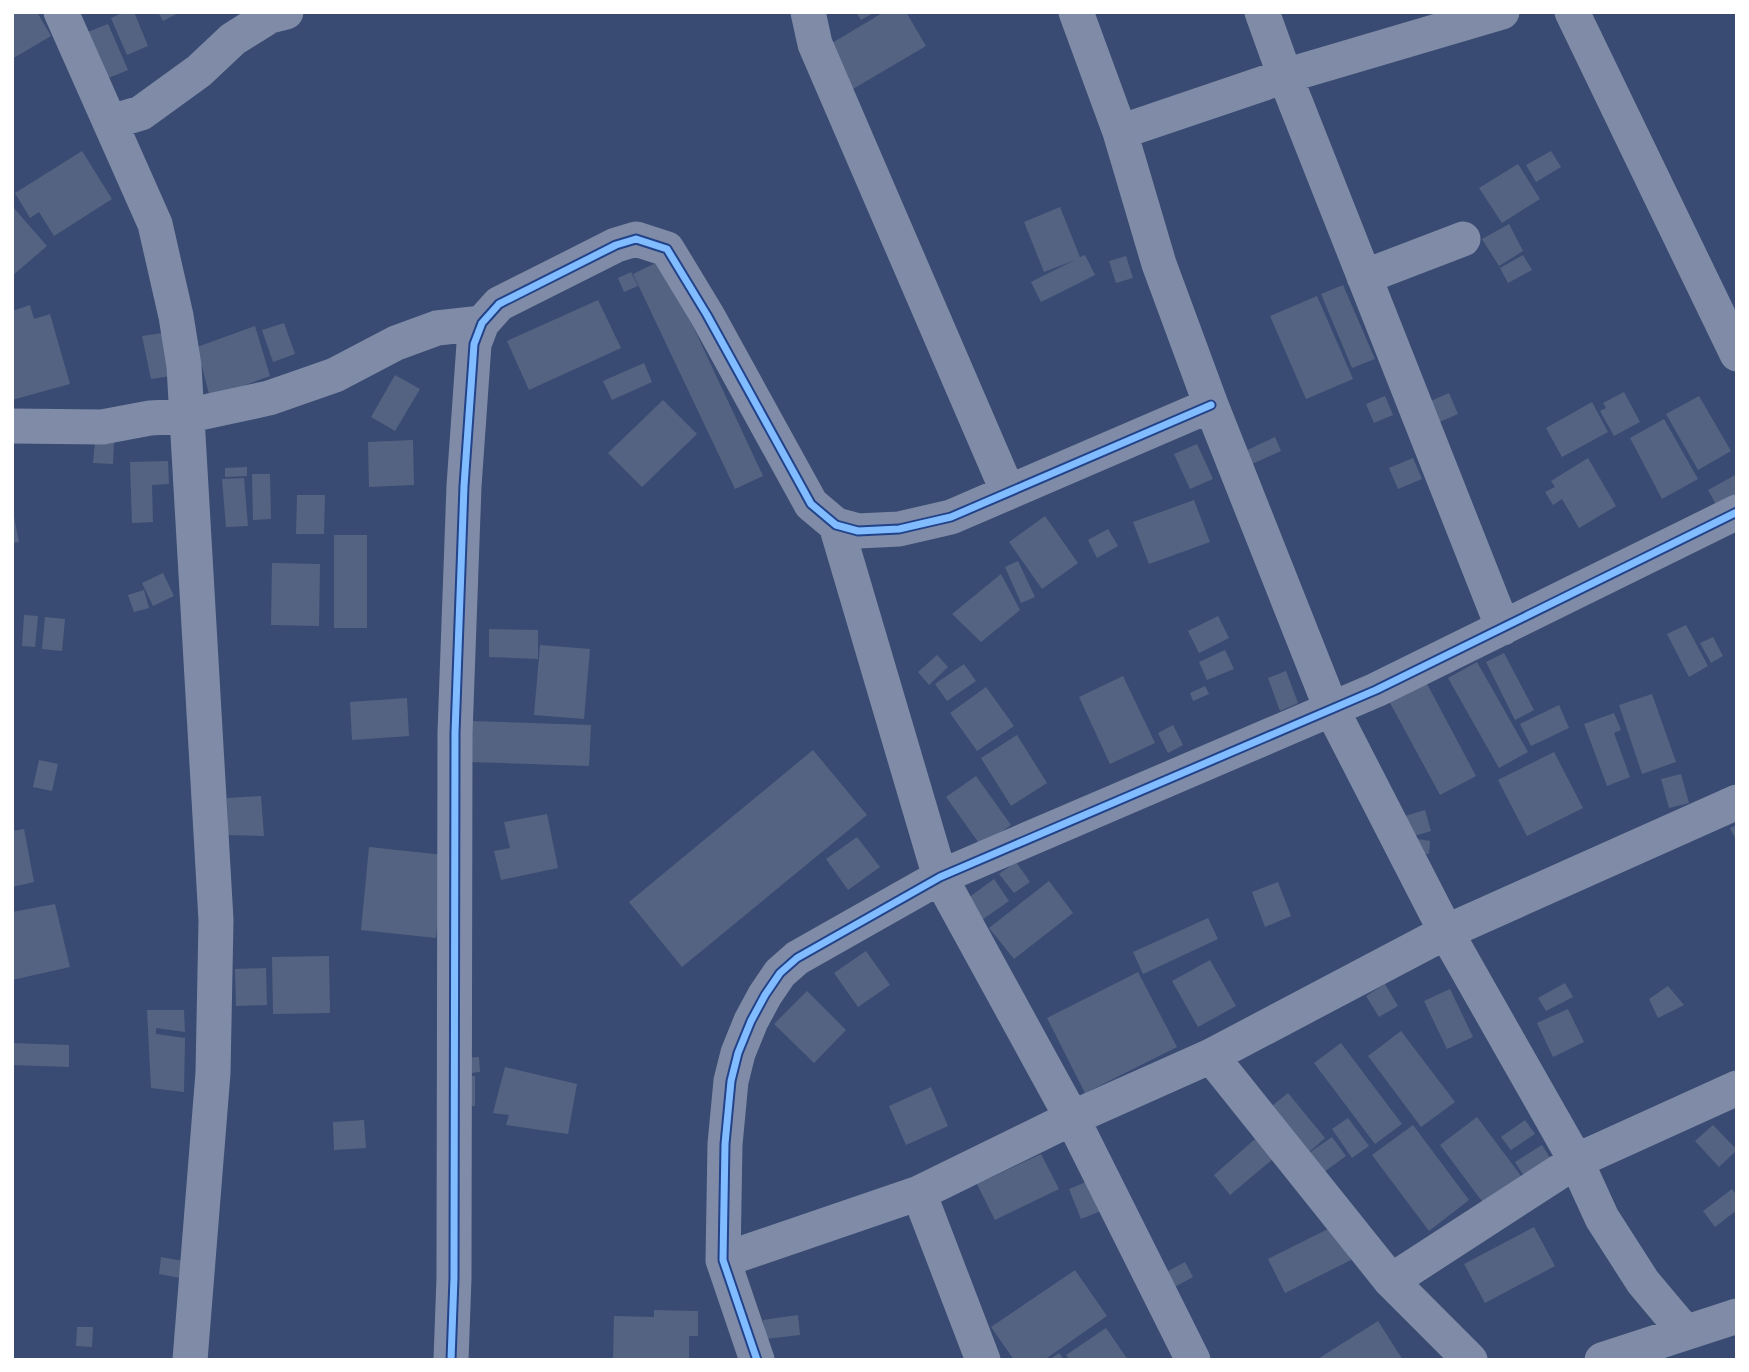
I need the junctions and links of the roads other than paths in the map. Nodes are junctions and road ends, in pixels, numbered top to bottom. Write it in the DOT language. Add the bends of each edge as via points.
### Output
graph roads {
  1 [pos="61,12"];
  2 [pos="286,12"];
  3 [pos="808,12"];
  4 [pos="1076,12"];
  5 [pos="1262,12"];
  6 [pos="1502,12"];
  7 [pos="1572,12"];
  8 [pos="1285,76"];
  9 [pos="111,122"];
  10 [pos="1120,132"];
  11 [pos="1463,239"];
  12 [pos="1364,277"];
  13 [pos="482,323"];
  14 [pos="1737,355"];
  15 [pos="1211,405"];
  16 [pos="186,416"];
  17 [pos="12,426"];
  18 [pos="1008,492"];
  19 [pos="1737,512"];
  20 [pos="836,525"];
  21 [pos="1503,628"];
  22 [pos="1331,708"];
  23 [pos="1737,802"];
  24 [pos="940,877"];
  25 [pos="1446,932"];
  26 [pos="1211,1056"];
  27 [pos="1737,1088"];
  28 [pos="1072,1118"];
  29 [pos="1576,1161"];
  30 [pos="919,1193"];
  31 [pos="723,1260"];
  32 [pos="1391,1281"];
  33 [pos="1737,1316"];
  34 [pos="1685,1332"];
  35 [pos="190,1360"];
  36 [pos="451,1360"];
  37 [pos="757,1360"];
  38 [pos="984,1360"];
  39 [pos="1193,1360"];
  40 [pos="1470,1360"];
  41 [pos="1602,1360"];
  1 -- 9 [label="street"];
  2 -- 9 [label="street" via="270,16 233,39 199,71 141,113"];
  3 -- 18 [label="street" via="815,44"];
  4 -- 10 [label="street"];
  5 -- 8 [label="street"];
  6 -- 8 [label="street"];
  7 -- 14 [label="street"];
  8 -- 10 [label="street"];
  8 -- 12 [label="street"];
  9 -- 16 [label="street" via="155,224 176,316"];
  10 -- 15 [label="street" via="1158,264"];
  11 -- 12 [label="street"];
  12 -- 21 [label="street"];
  13 -- 16 [label="street" via="437,328 396,343 335,375 269,398"];
  13 -- 20 [label="street" via="499,304 616,245 636,239 667,249 811,504"];
  13 -- 36 [label="street" via="474,344 464,486 455,733"];
  15 -- 18 [label="street"];
  15 -- 22 [label="street"];
  16 -- 17 [label="street" via="102,427"];
  16 -- 35 [label="street" via="216,920 213,1073"];
  18 -- 20 [label="street" via="951,517 899,529 858,531"];
  19 -- 21 [label="street"];
  20 -- 24 [label="street"];
  21 -- 22 [label="street"];
  22 -- 24 [label="street"];
  22 -- 25 [label="street"];
  23 -- 25 [label="street"];
  24 -- 28 [label="street"];
  24 -- 31 [label="street" via="797,958 765,995 738,1053 731,1081"];
  25 -- 26 [label="street"];
  25 -- 29 [label="street"];
  26 -- 28 [label="street"];
  26 -- 32 [label="street"];
  27 -- 29 [label="street"];
  28 -- 30 [label="street"];
  28 -- 39 [label="street"];
  29 -- 32 [label="street"];
  29 -- 34 [label="street" via="1602,1218 1643,1282"];
  30 -- 31 [label="street"];
  30 -- 38 [label="street"];
  31 -- 37 [label="street"];
  32 -- 40 [label="street"];
  33 -- 34 [label="street"];
  34 -- 41 [label="street"];
}
